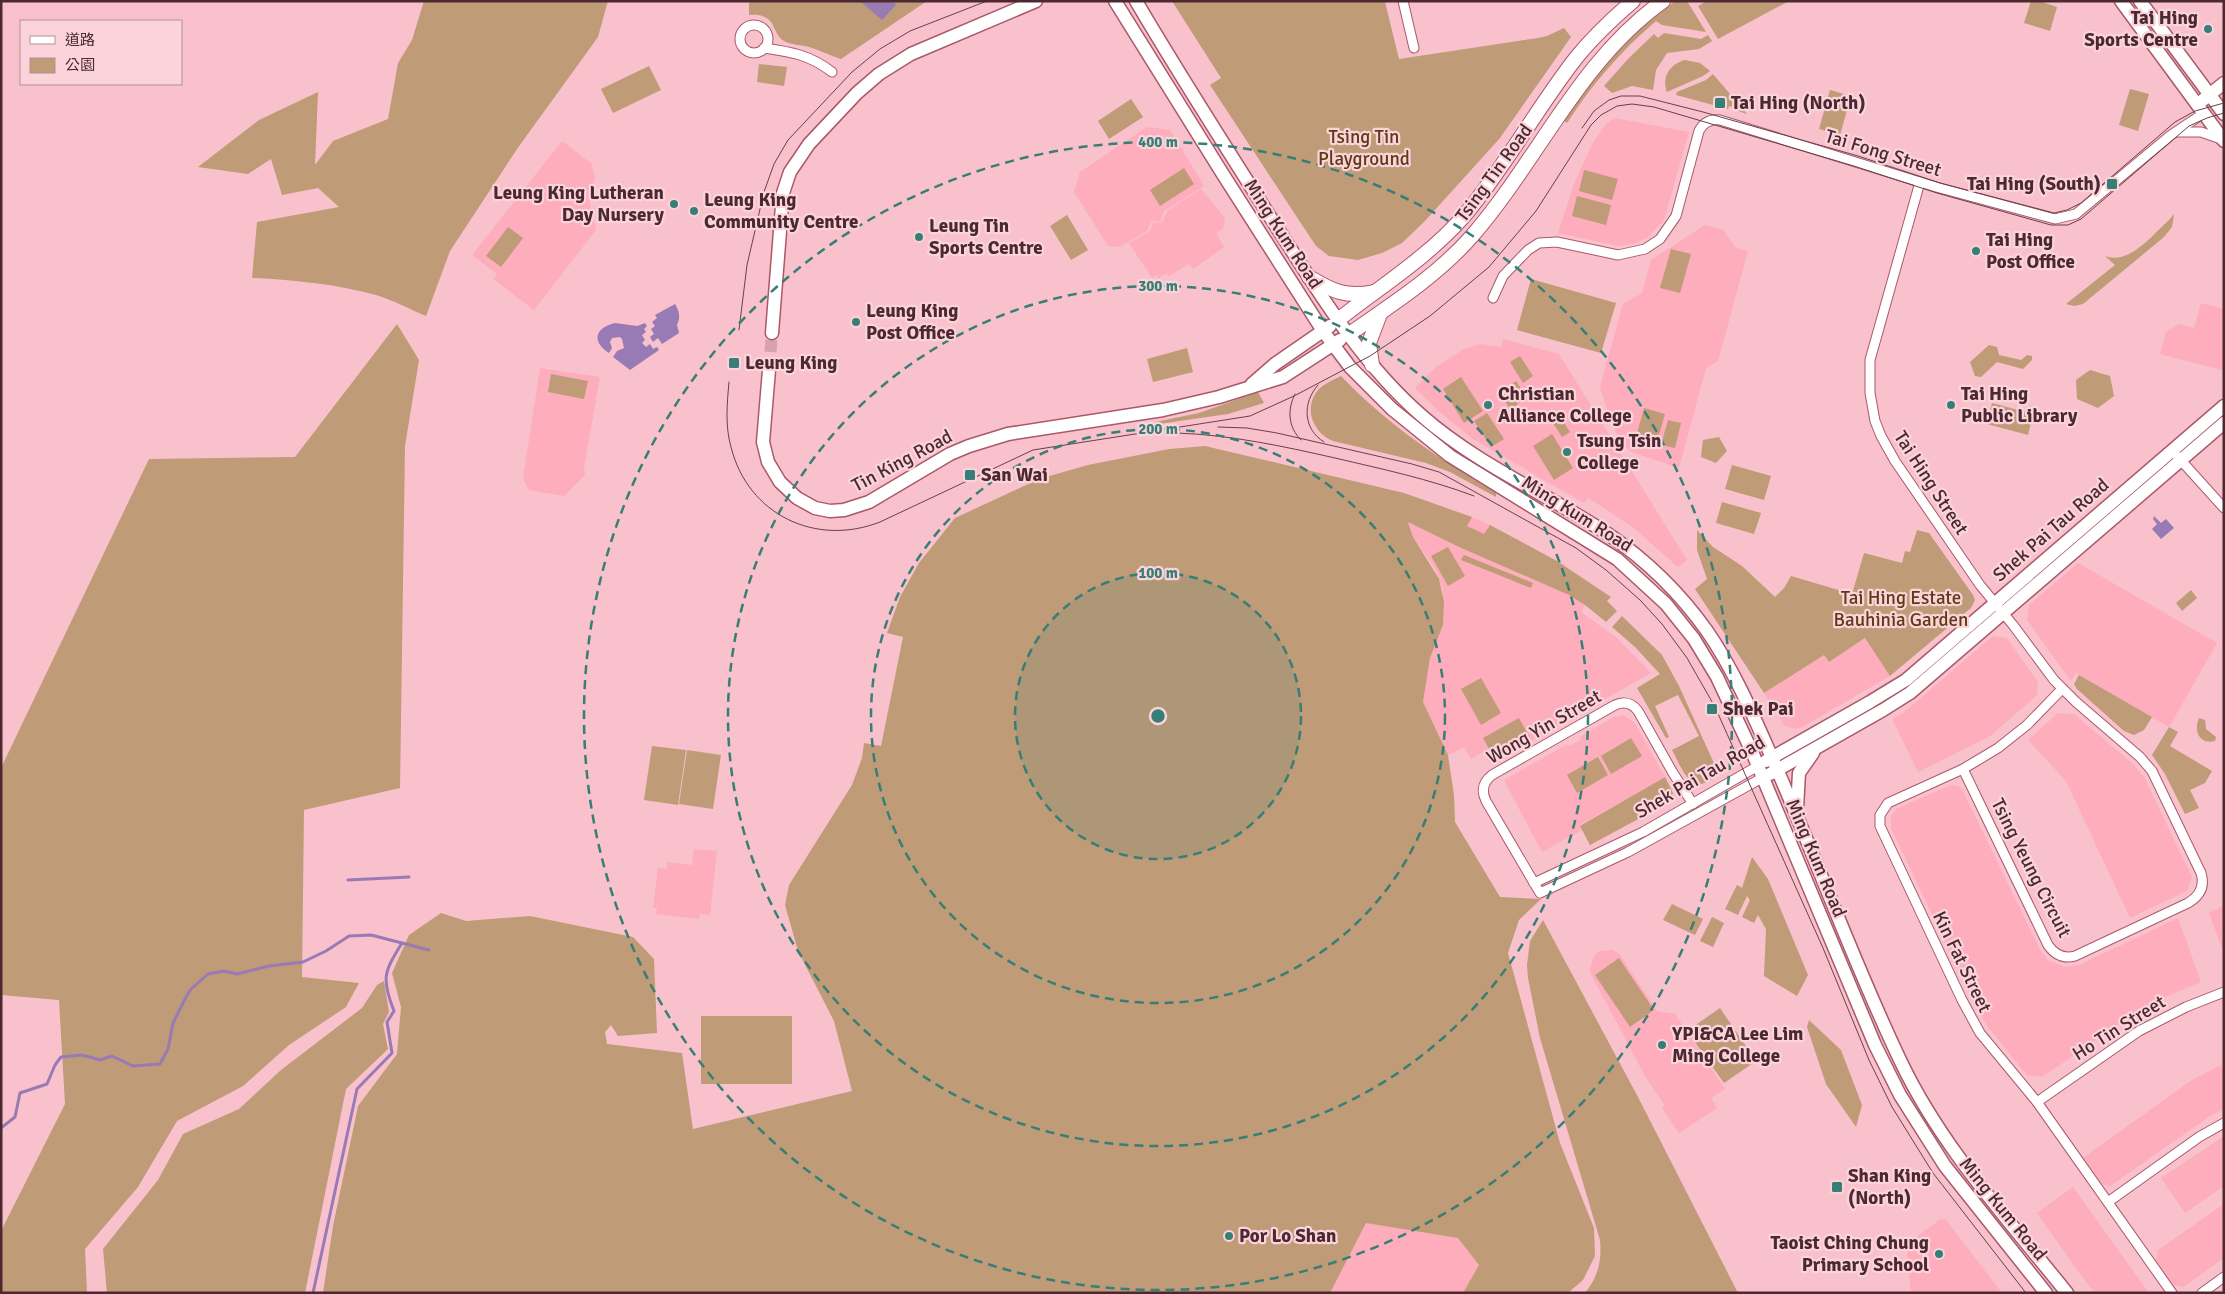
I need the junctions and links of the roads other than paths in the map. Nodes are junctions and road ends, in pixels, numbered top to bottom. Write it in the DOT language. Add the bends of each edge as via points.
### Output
graph roads {
  1 [pos="1036,1"];
  2 [pos="1115,1"];
  3 [pos="1136,1"];
  4 [pos="1403,1"];
  5 [pos="1632,1"];
  6 [pos="1663,1"];
  7 [pos="2121,1"];
  8 [pos="2140,1"];
  9 [pos="764,48"];
  10 [pos="1414,48"];
  11 [pos="832,72"];
  12 [pos="2224,83"];
  13 [pos="2219,103"];
  14 [pos="2201,109"];
  15 [pos="2171,135"];
  16 [pos="2224,141"];
  17 [pos="1920,182"];
  18 [pos="1309,277"];
  19 [pos="1375,292"];
  20 [pos="1492,298"];
  21 [pos="1380,313"];
  22 [pos="1338,320"];
  23 [pos="1323,331"];
  24 [pos="772,333"];
  25 [pos="1348,335"];
  26 [pos="1333,345"];
  27 [pos="1372,365"];
  28 [pos="769,370"];
  29 [pos="1250,386"];
  30 [pos="2224,406"];
  31 [pos="2224,423"];
  32 [pos="2172,450"];
  33 [pos="2181,461"];
  34 [pos="2224,508"];
  35 [pos="2000,608"];
  36 [pos="2062,689"];
  37 [pos="1817,748"];
  38 [pos="1775,764"];
  39 [pos="1963,769"];
  40 [pos="1760,772"];
  41 [pos="1693,804"];
  42 [pos="1797,816"];
  43 [pos="1534,884"];
  44 [pos="1540,893"];
  45 [pos="2224,992"];
  46 [pos="2037,1102"];
  47 [pos="2224,1123"];
  48 [pos="2108,1202"];
  49 [pos="2224,1277"];
  50 [pos="2046,1293"];
  51 [pos="2067,1293"];
  52 [pos="2172,1293"];
  53 [pos="2202,1293"];
  1 -- 24 [label="main road" via="890,65 858,93 806,148 790,172 784,193"];
  2 -- 23 [label="main road, Ming Kum Road"];
  3 -- 18 [label="main road, Ming Kum Road"];
  4 -- 10 [label="street"];
  5 -- 19 [label="main road, Tsing Tin Road" via="1577,57 1500,170 1464,215 1436,244"];
  6 -- 21 [label="main road, Tsing Tin Road" via="1619,38 1588,73 1468,241 1434,273"];
  7 -- 14 [label="main road"];
  8 -- 13 [label="main road"];
  9 -- 11 [label="street" via="804,55"];
  12 -- 13 [label="main road"];
  13 -- 14 [label="main road"];
  14 -- 15 [label="street, Tai Fong Street"];
  14 -- 16 [label="main road"];
  15 -- 16 [label="street" via="2201,132"];
  15 -- 17 [label="street, Tai Fong Street" via="2081,211 2065,218 2049,218"];
  17 -- 20 [label="street, Tai Fong Street" via="1720,120 1706,122 1698,131 1676,216 1660,239 1645,250 1618,255 1557,242 1539,244 1503,276"];
  17 -- 35 [label="street, Tai Hing Street" via="1872,349 1869,371 1871,404 1878,430 1890,454 1980,585"];
  18 -- 19 [label="main road" via="1344,294"];
  18 -- 22 [label="main road, Ming Kum Road"];
  19 -- 22 [label="main road, Tsing Tin Road"];
  21 -- 25 [label="main road, Tsing Tin Road"];
  21 -- 27 [label="main road" via="1370,336"];
  22 -- 23 [label="main road, Tsing Tin Road"];
  22 -- 25 [label="main road, Ming Kum Road"];
  23 -- 26 [label="main road, Ming Kum Road"];
  23 -- 29 [label="main road, Tin King Road" via="1275,364"];
  25 -- 26 [label="main road, Tsing Tin Road"];
  25 -- 27 [label="main road, Ming Kum Road"];
  26 -- 29 [label="main road, Tin King Road" via="1283,377"];
  26 -- 40 [label="main road, Ming Kum Road" via="1374,392 1430,441 1491,483 1599,546 1651,588 1706,658"];
  27 -- 38 [label="main road, Ming Kum Road" via="1410,405 1458,445 1608,534 1661,578 1692,612 1719,650"];
  28 -- 29 [label="main road, Tin King Road" via="763,442 768,462 780,482 797,498 830,512 869,502 950,454 987,440 1180,407"];
  30 -- 32 [label="main road, Shek Pai Tau Road"];
  31 -- 33 [label="main road, Shek Pai Tau Road"];
  32 -- 33 [label="street"];
  32 -- 35 [label="main road, Shek Pai Tau Road"];
  33 -- 34 [label="street"];
  33 -- 35 [label="main road, Shek Pai Tau Road"];
  35 -- 36 [label="street, Tsing Yeung Circuit"];
  35 -- 37 [label="main road, Shek Pai Tau Road" via="1910,693"];
  35 -- 38 [label="main road, Shek Pai Tau Road" via="1906,680"];
  36 -- 39 [label="street, Kin Fat Street" via="2014,736"];
  36 -- 39 [label="street, Tsing Yeung Circuit" via="2152,771 2201,873 2202,885 2196,898 2076,956 2058,954 2048,945"];
  37 -- 38 [label="main road, Shek Pai Tau Road"];
  37 -- 42 [label="main road" via="1799,773"];
  38 -- 40 [label="main road, Shek Pai Tau Road"];
  38 -- 42 [label="main road, Ming Kum Road"];
  39 -- 46 [label="street, Kin Fat Street" via="1888,803 1880,815 1880,826 1970,1016 1980,1033"];
  40 -- 41 [label="street, Shek Pai Tau Road"];
  40 -- 44 [label="street, Shek Pai Tau Road" via="1635,849"];
  40 -- 50 [label="main road, Ming Kum Road" via="1875,1045 1900,1096 1945,1166"];
  41 -- 43 [label="street, Shek Pai Tau Road"];
  41 -- 43 [label="street, Wong Yin Street" via="1635,708 1628,703 1615,705 1492,775 1484,784 1483,796"];
  42 -- 51 [label="main road, Ming Kum Road" via="1914,1088 1958,1157"];
  43 -- 44 [label="street, Wong Yin Street"];
  45 -- 46 [label="street, Ho Tin Street" via="2186,1006 2145,1028"];
  46 -- 48 [label="street, Kin Fat Street"];
  47 -- 48 [label="street"];
  48 -- 52 [label="street, Kin Fat Street"];
  49 -- 53 [label="street"];
}
